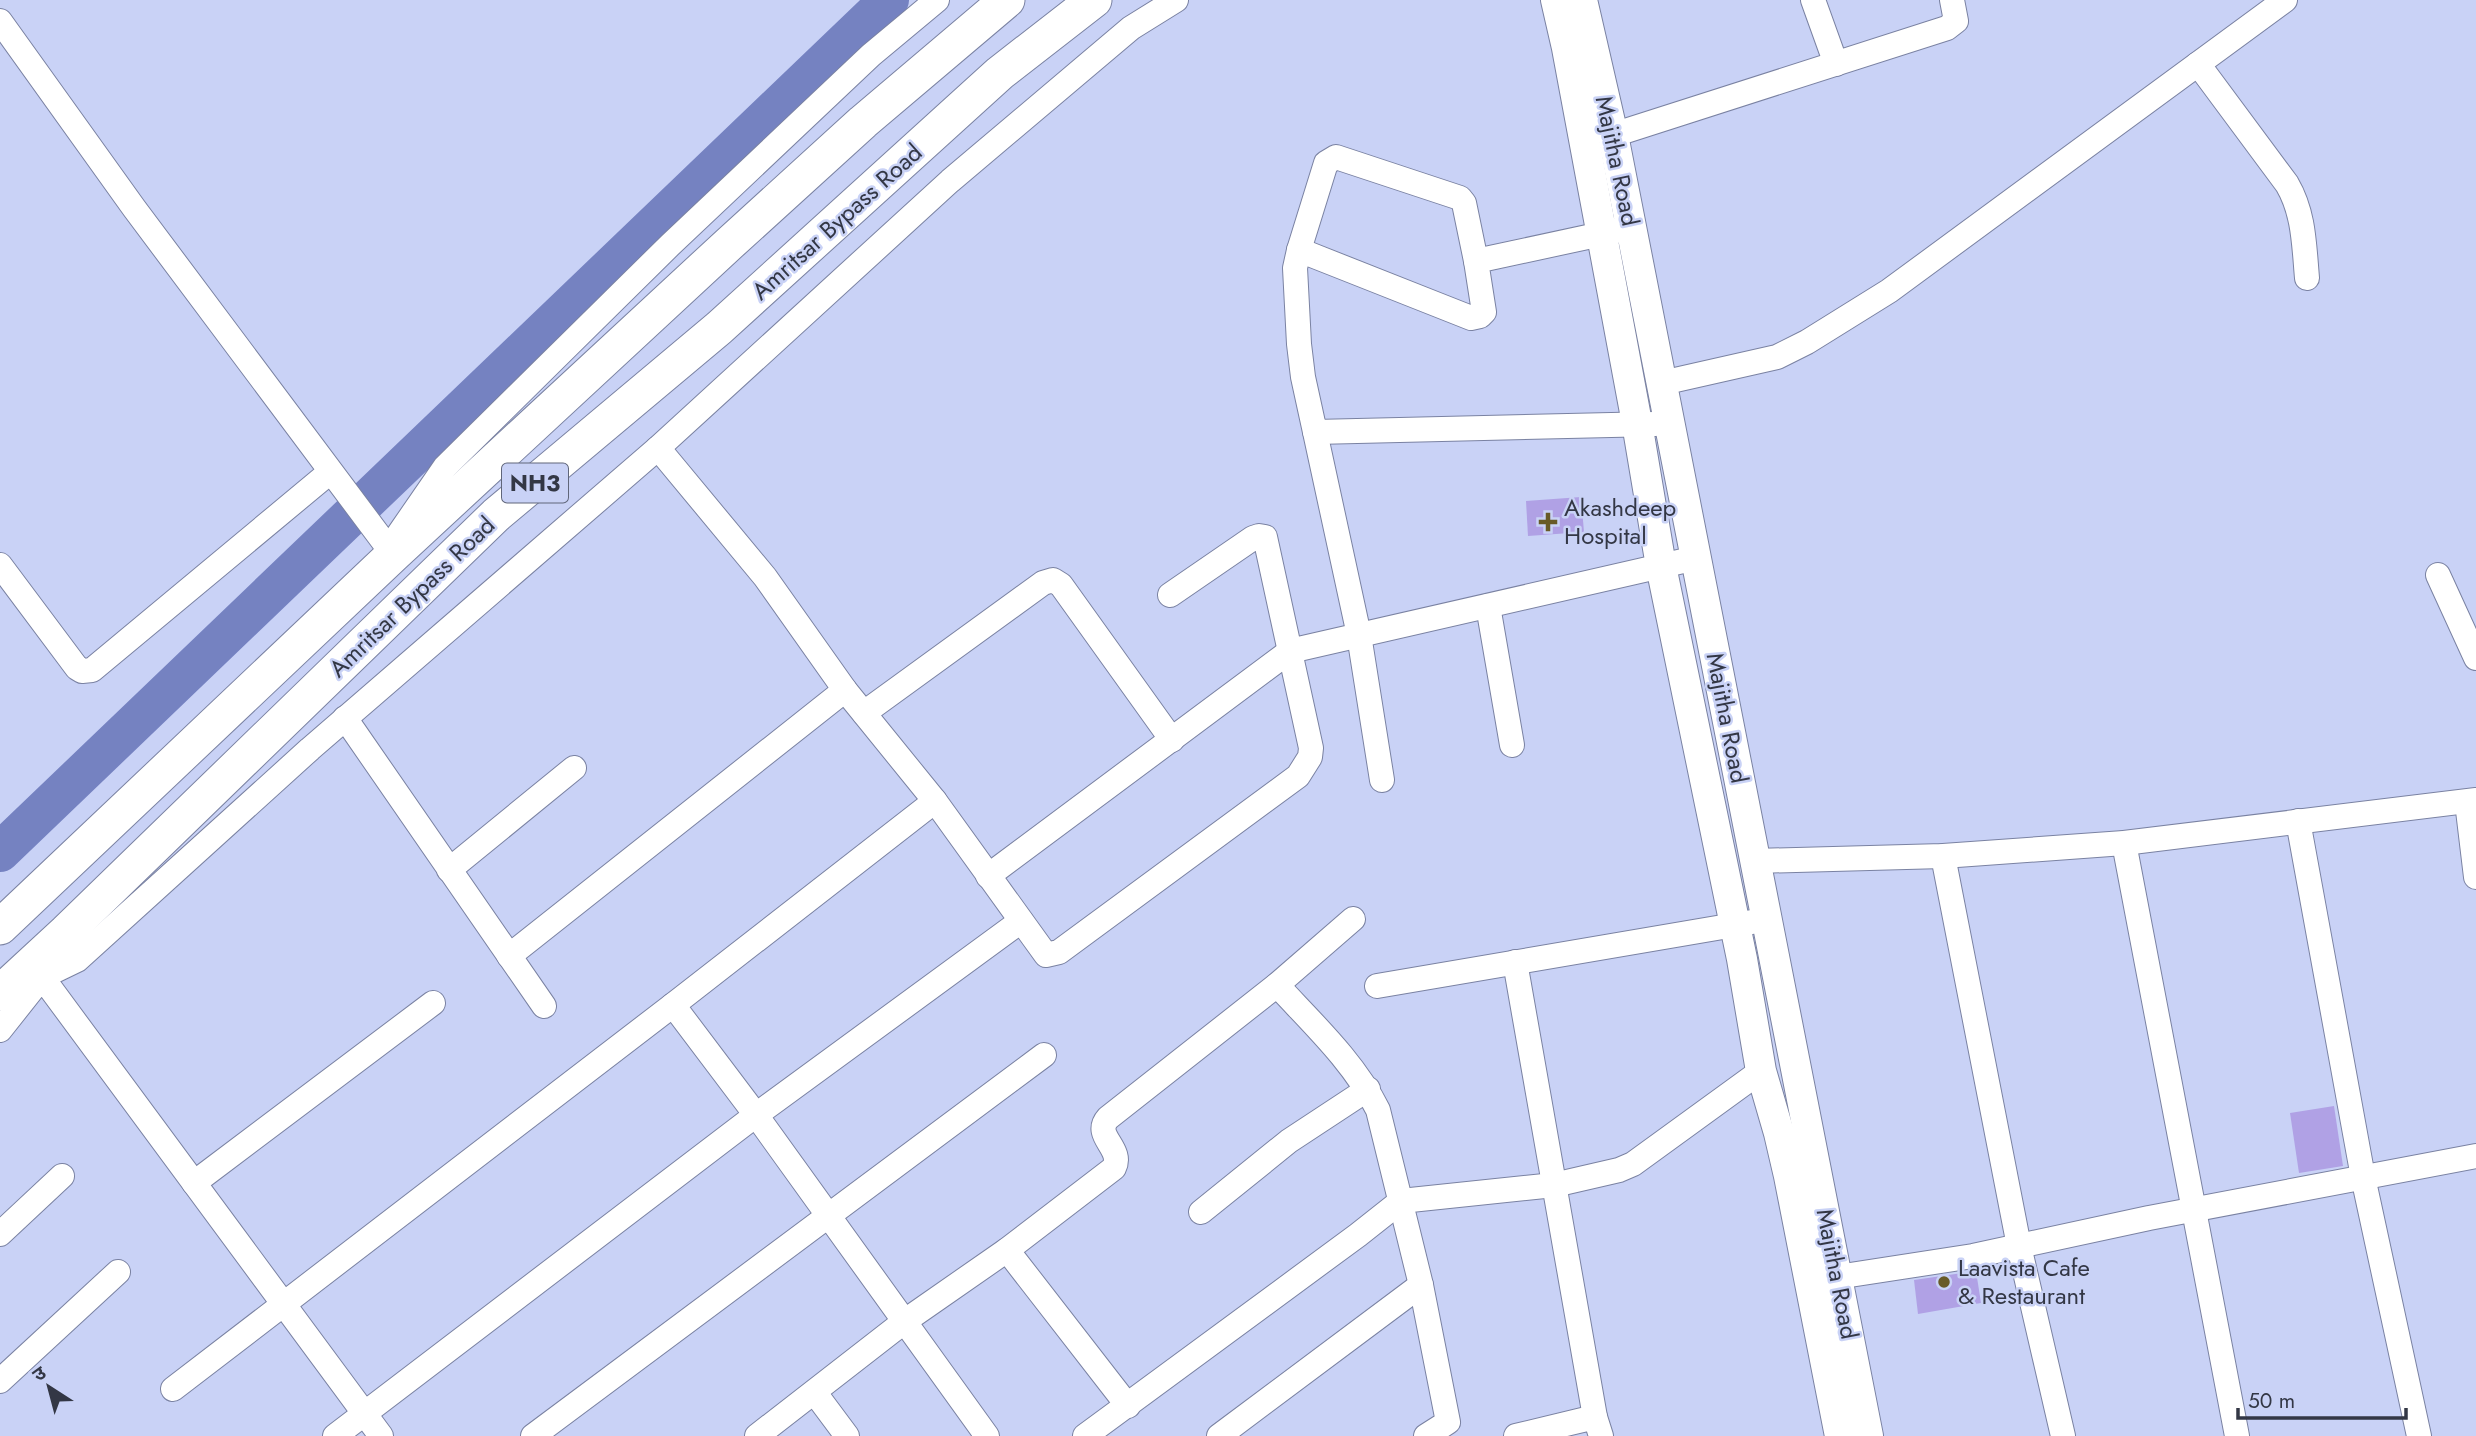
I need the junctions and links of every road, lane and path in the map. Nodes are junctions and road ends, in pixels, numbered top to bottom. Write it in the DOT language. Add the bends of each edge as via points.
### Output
graph roads {
  1 [pos="937,0"];
  2 [pos="1007,0"];
  3 [pos="1094,0"];
  4 [pos="1175,0"];
  5 [pos="1556,0"];
  6 [pos="1582,0"];
  7 [pos="1813,0"];
  8 [pos="1952,0"];
  9 [pos="2285,0"];
  10 [pos="0,21"];
  11 [pos="1836,64"];
  12 [pos="2197,64"];
  13 [pos="1613,135"];
  14 [pos="1631,228"];
  15 [pos="1601,234"];
  16 [pos="1299,250"];
  17 [pos="1476,261"];
  18 [pos="2307,278"];
  19 [pos="1661,383"];
  20 [pos="1637,424"];
  21 [pos="1670,424"];
  22 [pos="1315,432"];
  23 [pos="658,448"];
  24 [pos="334,478"];
  25 [pos="389,549"];
  26 [pos="1696,558"];
  27 [pos="0,565"];
  28 [pos="1661,566"];
  29 [pos="2438,575"];
  30 [pos="366,582"];
  31 [pos="1170,595"];
  32 [pos="1488,606"];
  33 [pos="1359,635"];
  34 [pos="1290,650"];
  35 [pos="2476,658"];
  36 [pos="845,690"];
  37 [pos="864,713"];
  38 [pos="345,718"];
  39 [pos="1172,740"];
  40 [pos="1512,745"];
  41 [pos="574,768"];
  42 [pos="1382,780"];
  43 [pos="935,801"];
  44 [pos="2471,801"];
  45 [pos="2298,821"];
  46 [pos="2124,843"];
  47 [pos="1943,856"];
  48 [pos="1755,861"];
  49 [pos="449,870"];
  50 [pos="988,876"];
  51 [pos="2476,877"];
  52 [pos="1353,919"];
  53 [pos="1767,919"];
  54 [pos="1021,921"];
  55 [pos="1734,925"];
  56 [pos="0,927"];
  57 [pos="509,956"];
  58 [pos="1515,962"];
  59 [pos="42,977"];
  60 [pos="1277,985"];
  61 [pos="1377,986"];
  62 [pos="0,995"];
  63 [pos="433,1003"];
  64 [pos="673,1005"];
  65 [pos="544,1006"];
  66 [pos="0,1030"];
  67 [pos="1044,1055"];
  68 [pos="1761,1071"];
  69 [pos="1368,1090"];
  70 [pos="756,1115"];
  71 [pos="2476,1156"];
  72 [pos="62,1176"];
  73 [pos="2363,1177"];
  74 [pos="194,1183"];
  75 [pos="1554,1185"];
  76 [pos="1401,1201"];
  77 [pos="2193,1210"];
  78 [pos="1201,1212"];
  79 [pos="828,1216"];
  80 [pos="0,1234"];
  81 [pos="2019,1246"];
  82 [pos="1007,1250"];
  83 [pos="117,1272"];
  84 [pos="1837,1277"];
  85 [pos="1422,1285"];
  86 [pos="284,1304"];
  87 [pos="905,1321"];
  88 [pos="0,1381"];
  89 [pos="173,1389"];
  90 [pos="815,1393"];
  91 [pos="1128,1406"];
  92 [pos="365,1413"];
  93 [pos="1598,1427"];
  94 [pos="1453,1429"];
  95 [pos="335,1436"];
  96 [pos="381,1436"];
  97 [pos="533,1436"];
  98 [pos="757,1436"];
  99 [pos="847,1436"];
  100 [pos="987,1436"];
  101 [pos="1085,1436"];
  102 [pos="1219,1436"];
  103 [pos="1426,1436"];
  104 [pos="1516,1436"];
  105 [pos="1840,1436"];
  106 [pos="1868,1436"];
  107 [pos="2063,1436"];
  108 [pos="2237,1436"];
  109 [pos="2420,1436"];
  1 -- 25 [label="street" via="871,55 670,245 445,467"];
  2 -- 30 [label="highway, Amritsar Bypass Road / NH3" via="863,122"];
  3 -- 62 [label="highway, Amritsar Bypass Road / NH3" via="1000,73 719,328 496,516"];
  4 -- 23 [label="street" via="1131,28 950,181"];
  5 -- 15 [label="main road, Majitha Road"];
  6 -- 13 [label="main road, Majitha Road"];
  7 -- 11 [label="street"];
  8 -- 11 [label="street" via="1956,20 1947,29"];
  9 -- 12 [label="street"];
  10 -- 24 [label="street"];
  11 -- 13 [label="street"];
  12 -- 18 [label="street" via="2297,201"];
  12 -- 19 [label="street" via="1889,291 1795,348 1777,357"];
  13 -- 14 [label="main road, Majitha Road"];
  14 -- 15 [label="street"];
  14 -- 19 [label="main road, Majitha Road"];
  15 -- 17 [label="street"];
  15 -- 20 [label="main road, Majitha Road"];
  16 -- 17 [label="street" via="1471,318 1484,312"];
  16 -- 17 [label="street" via="1326,163 1336,157 1460,198"];
  16 -- 22 [label="street" via="1295,268 1299,344"];
  19 -- 21 [label="main road, Majitha Road"];
  20 -- 21 [label="street"];
  20 -- 22 [label="street"];
  20 -- 28 [label="main road, Majitha Road"];
  21 -- 26 [label="main road, Majitha Road"];
  22 -- 33 [label="street"];
  23 -- 36 [label="street" via="765,577"];
  23 -- 38 [label="street"];
  24 -- 25 [label="street"];
  24 -- 27 [label="street" via="92,670 77,668"];
  25 -- 30 [label="street"];
  26 -- 28 [label="street"];
  26 -- 48 [label="main road, Majitha Road"];
  28 -- 32 [label="street"];
  28 -- 55 [label="main road, Majitha Road"];
  29 -- 35 [label="street"];
  30 -- 56 [label="highway, Amritsar Bypass Road / NH3"];
  31 -- 34 [label="street" via="1252,538 1263,536"];
  32 -- 33 [label="street"];
  32 -- 40 [label="street"];
  33 -- 34 [label="street"];
  33 -- 42 [label="street"];
  34 -- 39 [label="street"];
  34 -- 54 [label="street" via="1311,748 1298,776 1054,954 1044,952"];
  36 -- 37 [label="street"];
  36 -- 57 [label="street"];
  37 -- 39 [label="street" via="1053,580"];
  37 -- 43 [label="street"];
  38 -- 49 [label="street"];
  38 -- 59 [label="street" via="77,960"];
  39 -- 50 [label="street"];
  41 -- 49 [label="street"];
  43 -- 50 [label="street"];
  43 -- 64 [label="street"];
  44 -- 45 [label="street"];
  44 -- 51 [label="street"];
  45 -- 46 [label="street"];
  45 -- 73 [label="street"];
  46 -- 47 [label="street"];
  46 -- 77 [label="street"];
  47 -- 48 [label="street"];
  47 -- 81 [label="street"];
  48 -- 53 [label="main road, Majitha Road"];
  49 -- 57 [label="street"];
  50 -- 54 [label="street"];
  52 -- 60 [label="street"];
  53 -- 55 [label="street"];
  53 -- 84 [label="main road, Majitha Road"];
  54 -- 70 [label="street"];
  55 -- 58 [label="street"];
  55 -- 68 [label="main road, Majitha Road"];
  57 -- 65 [label="street"];
  58 -- 61 [label="street"];
  58 -- 75 [label="street"];
  59 -- 62 [label="street"];
  59 -- 66 [label="street"];
  59 -- 74 [label="street"];
  60 -- 69 [label="street"];
  60 -- 82 [label="street" via="1108,1118 1103,1132 1116,1155 1114,1168"];
  63 -- 74 [label="street"];
  64 -- 70 [label="street"];
  64 -- 86 [label="street"];
  67 -- 79 [label="street"];
  68 -- 75 [label="street" via="1633,1164"];
  68 -- 105 [label="main road, Majitha Road" via="1789,1176"];
  69 -- 76 [label="street" via="1378,1110"];
  69 -- 78 [label="street" via="1289,1141"];
  70 -- 79 [label="street"];
  70 -- 92 [label="street"];
  71 -- 73 [label="street"];
  72 -- 80 [label="street"];
  73 -- 77 [label="street"];
  73 -- 109 [label="street"];
  74 -- 86 [label="street"];
  75 -- 76 [label="street"];
  75 -- 93 [label="street"];
  76 -- 85 [label="street"];
  76 -- 91 [label="street"];
  77 -- 81 [label="street"];
  77 -- 108 [label="street"];
  79 -- 87 [label="street"];
  79 -- 97 [label="street"];
  81 -- 84 [label="street"];
  81 -- 107 [label="street"];
  82 -- 87 [label="street"];
  82 -- 91 [label="street"];
  83 -- 88 [label="street"];
  84 -- 106 [label="main road, Majitha Road"];
  85 -- 94 [label="street"];
  85 -- 102 [label="street"];
  86 -- 89 [label="street"];
  86 -- 92 [label="street"];
  87 -- 90 [label="street"];
  87 -- 100 [label="street"];
  90 -- 98 [label="street"];
  90 -- 99 [label="street"];
  91 -- 101 [label="street"];
  92 -- 95 [label="street"];
  92 -- 96 [label="street"];
  93 -- 104 [label="street"];
  94 -- 103 [label="street"];
}
